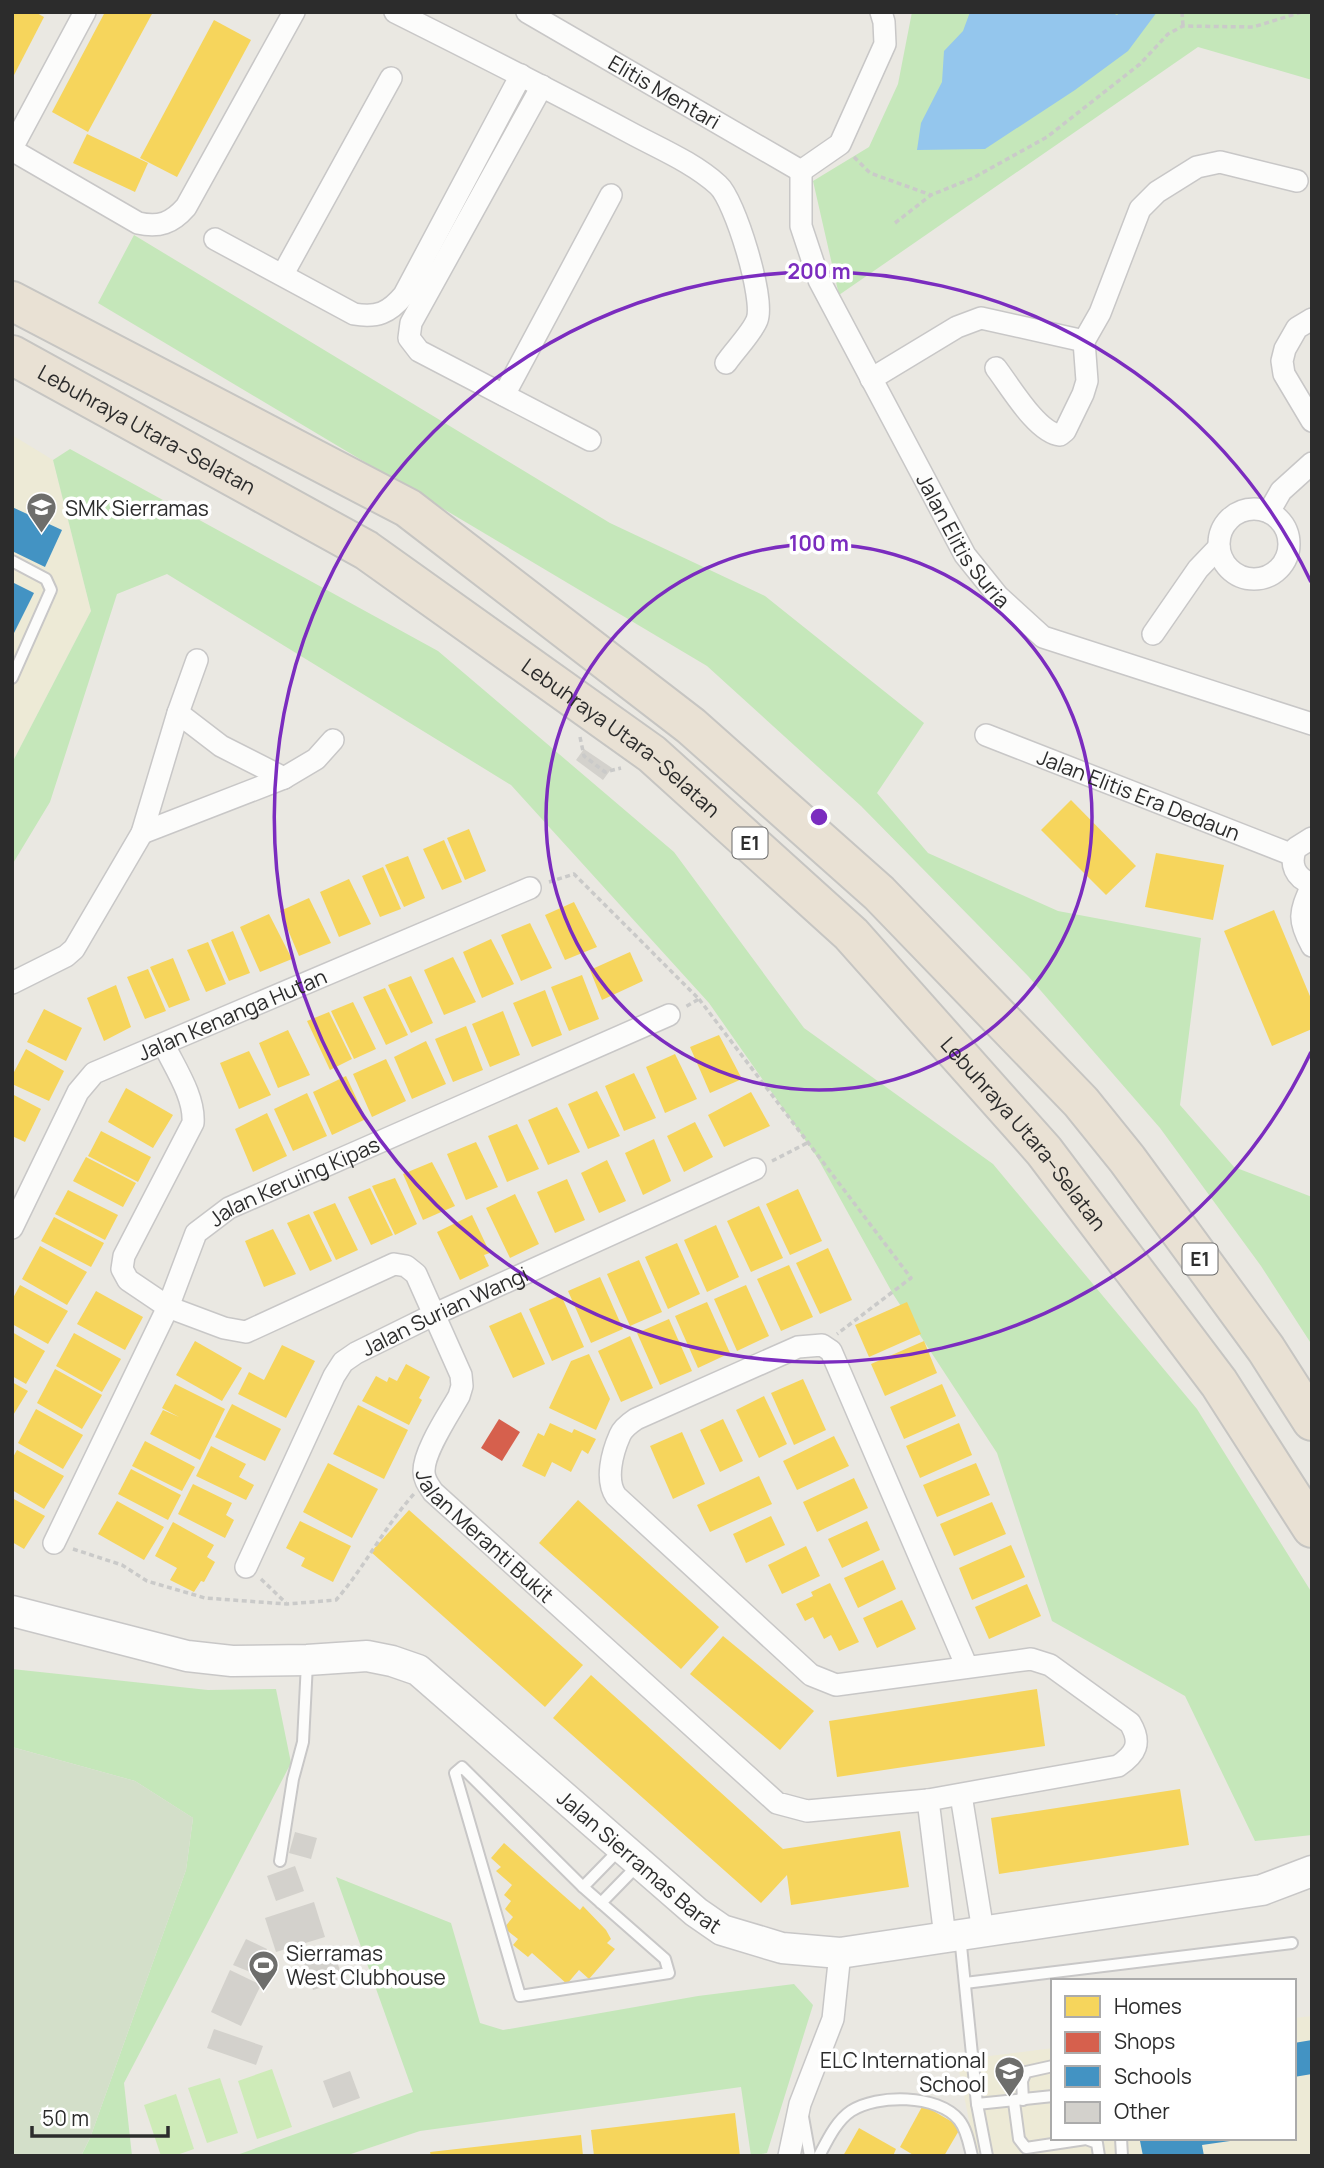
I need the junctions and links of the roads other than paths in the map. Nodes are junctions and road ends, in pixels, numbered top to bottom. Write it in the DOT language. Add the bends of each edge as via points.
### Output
graph roads {
  1 [pos="294,12"];
  2 [pos="395,12"];
  3 [pos="527,12"];
  4 [pos="881,12"];
  5 [pos="79,17"];
  6 [pos="521,75"];
  7 [pos="391,78"];
  8 [pos="542,86"];
  9 [pos="12,149"];
  10 [pos="801,171"];
  11 [pos="1297,181"];
  12 [pos="611,195"];
  13 [pos="215,239"];
  14 [pos="283,274"];
  15 [pos="12,300"];
  16 [pos="1312,319"];
  17 [pos="1084,341"];
  18 [pos="12,355"];
  19 [pos="726,363"];
  20 [pos="996,368"];
  21 [pos="871,379"];
  22 [pos="504,395"];
  23 [pos="1312,421"];
  24 [pos="590,440"];
  25 [pos="1312,463"];
  26 [pos="1269,512"];
  27 [pos="1219,547"];
  28 [pos="12,561"];
  29 [pos="1153,634"];
  30 [pos="198,660"];
  31 [pos="12,678"];
  32 [pos="178,713"];
  33 [pos="1312,724"];
  34 [pos="986,736"];
  35 [pos="333,740"];
  36 [pos="284,778"];
  37 [pos="142,833"];
  38 [pos="1312,838"];
  39 [pos="1293,855"];
  40 [pos="1312,885"];
  41 [pos="530,888"];
  42 [pos="1312,946"];
  43 [pos="12,983"];
  44 [pos="669,1015"];
  45 [pos="164,1045"];
  46 [pos="755,1169"];
  47 [pos="12,1228"];
  48 [pos="168,1307"];
  49 [pos="433,1315"];
  50 [pos="1312,1421"];
  51 [pos="1312,1528"];
  52 [pos="54,1543"];
  53 [pos="246,1567"];
  54 [pos="12,1611"];
  55 [pos="307,1660"];
  56 [pos="967,1667"];
  57 [pos="961,1795"];
  58 [pos="928,1800"];
  59 [pos="631,1855"];
  60 [pos="280,1861"];
  61 [pos="1312,1871"];
  62 [pos="583,1887"];
  63 [pos="601,1903"];
  64 [pos="963,1934"];
  65 [pos="1292,1943"];
  66 [pos="840,1953"];
  67 [pos="965,1983"];
  68 [pos="1051,2066"];
  69 [pos="1051,2096"];
  70 [pos="1018,2101"];
  71 [pos="800,2104"];
  72 [pos="977,2104"];
  73 [pos="789,2156"];
  74 [pos="810,2156"];
  75 [pos="820,2156"];
  76 [pos="972,2156"];
  77 [pos="987,2156"];
  78 [pos="1099,2156"];
  1 -- 9 [label="street" via="176,219 151,226 138,223"];
  2 -- 6 [label="street"];
  3 -- 10 [label="street, Elitis Mentari"];
  4 -- 10 [label="street" via="885,44 840,144"];
  5 -- 9 [label="street"];
  6 -- 8 [label="street"];
  6 -- 14 [label="street" via="395,306 370,317 354,314"];
  7 -- 14 [label="street"];
  8 -- 19 [label="street" via="693,167 719,185 730,200 758,299 757,320"];
  8 -- 22 [label="street" via="411,323 410,338 419,351"];
  10 -- 21 [label="street, Jalan Elitis Suria" via="802,226 819,280"];
  11 -- 17 [label="street" via="1220,162 1196,167 1157,192 1140,209 1100,313"];
  12 -- 22 [label="street"];
  13 -- 14 [label="street"];
  15 -- 50 [label="highway, E1" via="408,508 691,726 879,893 1081,1102 1258,1338"];
  16 -- 23 [label="street" via="1297,328 1282,361 1284,374"];
  17 -- 20 [label="street" via="1087,381 1060,435 1037,422"];
  17 -- 21 [label="street" via="981,318 957,327"];
  18 -- 51 [label="highway, Lebuhraya Utara–Selatan / E1" via="366,550 657,759 851,934 1044,1151 1219,1383"];
  21 -- 33 [label="street, Jalan Elitis Suria" via="965,555 998,596 1043,637"];
  22 -- 24 [label="street"];
  25 -- 26 [label="street" via="1281,491"];
  26 -- 27 [label="street" via="1245,510 1234,516 1220,535"];
  26 -- 27 [label="street" via="1285,526 1290,548 1273,574 1262,579 1239,576 1222,559"];
  27 -- 29 [label="street"];
  28 -- 31 [label="lane" via="46,579 51,590"];
  30 -- 32 [label="street"];
  32 -- 36 [label="street" via="221,746"];
  32 -- 37 [label="street"];
  34 -- 39 [label="street, Jalan Elitis Era Dedaun"];
  35 -- 36 [label="street" via="316,759"];
  36 -- 37 [label="street"];
  37 -- 43 [label="street" via="74,949"];
  38 -- 39 [label="street" via="1302,842"];
  39 -- 40 [label="street" via="1298,877"];
  40 -- 42 [label="street" via="1300,918"];
  41 -- 45 [label="street, Jalan Kenanga Hutan"];
  44 -- 48 [label="street, Jalan Keruing Kipas" via="229,1208 196,1233"];
  45 -- 47 [label="street, Jalan Kenanga Hutan" via="94,1073 85,1082"];
  45 -- 48 [label="street, Jalan Meranti Bukit" via="194,1111 193,1123 124,1256 122,1269 128,1280"];
  46 -- 49 [label="street, Jalan Surian Wangi"];
  48 -- 49 [label="street, Jalan Meranti Bukit" via="246,1332 394,1264 407,1266 416,1274"];
  48 -- 52 [label="street, Jalan Keruing Kipas"];
  49 -- 53 [label="street, Jalan Surian Wangi" via="343,1362"];
  49 -- 58 [label="street, Jalan Meranti Bukit" via="462,1386 425,1459 426,1481 433,1492 777,1804 807,1811"];
  54 -- 55 [label="street, Jalan Sierramas Barat" via="187,1656"];
  55 -- 59 [label="street, Jalan Sierramas Barat" via="367,1656 418,1670"];
  55 -- 60 [label="lane" via="303,1742"];
  56 -- 56 [label="street, Jalan Meranti Bukit" via="831,1351 822,1345 799,1347 636,1419 620,1433 610,1477 616,1496 811,1675 836,1685"];
  56 -- 57 [label="street, Jalan Meranti Bukit" via="1031,1660 1049,1665 1130,1723 1136,1747 1131,1758 1118,1766"];
  57 -- 58 [label="street, Jalan Meranti Bukit"];
  57 -- 64 [label="street"];
  58 -- 64 [label="street"];
  59 -- 62 [label="lane"];
  59 -- 63 [label="lane"];
  59 -- 66 [label="street, Jalan Sierramas Barat" via="722,1930 782,1948"];
  61 -- 64 [label="street, Jalan Sierramas Barat" via="1262,1890"];
  62 -- 63 [label="lane"];
  62 -- 63 [label="lane" via="462,1767 455,1773 520,1996 669,1973 665,1959"];
  64 -- 66 [label="street, Jalan Sierramas Barat"];
  64 -- 67 [label="lane"];
  65 -- 67 [label="lane"];
  66 -- 71 [label="street" via="833,2019"];
  67 -- 72 [label="lane"];
  68 -- 70 [label="lane" via="1026,2072"];
  69 -- 70 [label="lane"];
  70 -- 72 [label="lane"];
  70 -- 78 [label="lane" via="1019,2140 1026,2148 1092,2140"];
  71 -- 73 [label="street"];
  71 -- 74 [label="lane"];
  72 -- 77 [label="lane"];
  75 -- 76 [label="lane" via="849,2112 903,2099 952,2113 965,2130"];
}
